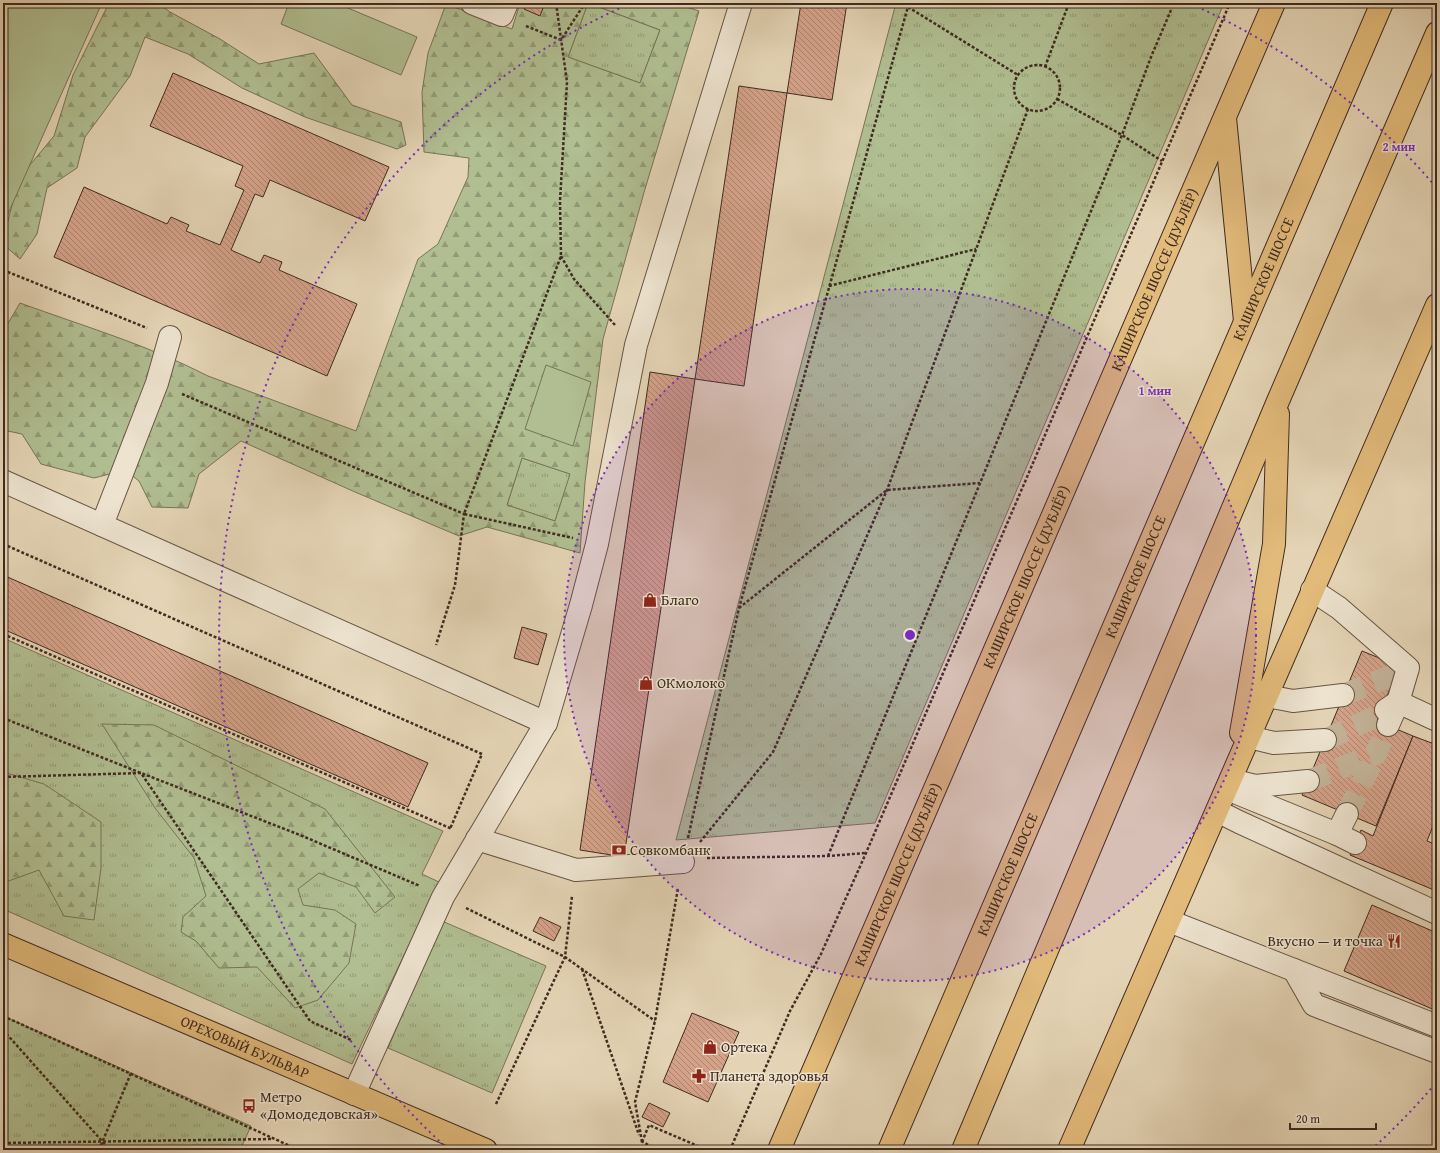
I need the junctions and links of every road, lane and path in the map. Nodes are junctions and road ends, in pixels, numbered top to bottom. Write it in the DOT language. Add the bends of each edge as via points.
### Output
graph roads {
  1 [pos="472,3"];
  2 [pos="556,3"];
  3 [pos="585,3"];
  4 [pos="741,3"];
  5 [pos="909,3"];
  6 [pos="1069,3"];
  7 [pos="1174,3"];
  8 [pos="1230,3"];
  9 [pos="1274,3"];
  10 [pos="1382,3"];
  11 [pos="908,7"];
  12 [pos="504,9"];
  13 [pos="1437,33"];
  14 [pos="561,40"];
  15 [pos="1045,67"];
  16 [pos="1018,75"];
  17 [pos="1057,99"];
  18 [pos="1028,109"];
  19 [pos="1224,117"];
  20 [pos="1122,135"];
  21 [pos="1162,161"];
  22 [pos="976,249"];
  23 [pos="561,256"];
  24 [pos="3,270"];
  25 [pos="829,286"];
  26 [pos="1437,305"];
  27 [pos="1245,322"];
  28 [pos="170,337"];
  29 [pos="635,348"];
  30 [pos="157,383"];
  31 [pos="1278,401"];
  32 [pos="3,481"];
  33 [pos="980,483"];
  34 [pos="887,490"];
  35 [pos="464,514"];
  36 [pos="102,525"];
  37 [pos="3,544"];
  38 [pos="597,544"];
  39 [pos="1312,590"];
  40 [pos="739,608"];
  41 [pos="3,634"];
  42 [pos="427,670"];
  43 [pos="1343,695"];
  44 [pos="1267,696"];
  45 [pos="1398,702"];
  46 [pos="3,718"];
  47 [pos="1383,720"];
  48 [pos="1437,720"];
  49 [pos="546,723"];
  50 [pos="1249,737"];
  51 [pos="1325,740"];
  52 [pos="140,773"];
  53 [pos="3,777"];
  54 [pos="1231,779"];
  55 [pos="1308,781"];
  56 [pos="1217,811"];
  57 [pos="1347,814"];
  58 [pos="450,829"];
  59 [pos="477,839"];
  60 [pos="866,853"];
  61 [pos="828,856"];
  62 [pos="683,862"];
  63 [pos="576,870"];
  64 [pos="444,896"];
  65 [pos="1437,914"];
  66 [pos="1170,921"];
  67 [pos="3,944"];
  68 [pos="565,957"];
  69 [pos="582,969"];
  70 [pos="1294,970"];
  71 [pos="3,1016"];
  72 [pos="655,1021"];
  73 [pos="1437,1026"];
  74 [pos="3,1030"];
  75 [pos="373,1051"];
  76 [pos="1437,1052"];
  77 [pos="131,1073"];
  78 [pos="354,1094"];
  79 [pos="496,1104"];
  80 [pos="274,1139"];
  81 [pos="102,1142"];
  82 [pos="642,1142"];
  83 [pos="3,1143"];
  84 [pos="99,1150"];
  85 [pos="110,1150"];
  86 [pos="299,1150"];
  87 [pos="486,1150"];
  88 [pos="658,1150"];
  89 [pos="707,1150"];
  90 [pos="730,1150"];
  91 [pos="779,1150"];
  92 [pos="889,1150"];
  93 [pos="963,1150"];
  94 [pos="1069,1150"];
  1 -- 12 [label="lane"];
  2 -- 14 [label="path"];
  3 -- 14 [label="path"];
  4 -- 29 [label="lane"];
  5 -- 11 [label="path"];
  6 -- 15 [label="path"];
  7 -- 20 [label="path"];
  8 -- 21 [label="path"];
  9 -- 19 [label="main road, КАШИРСКОЕ ШОССЕ (ДУБЛЁР)"];
  10 -- 27 [label="main road, КАШИРСКОЕ ШОССЕ"];
  11 -- 16 [label="path"];
  11 -- 25 [label="path"];
  12 -- 14 [label="path"];
  13 -- 31 [label="main road"];
  14 -- 23 [label="path" via="567,82 560,201"];
  15 -- 16 [label="path" via="1030,66"];
  15 -- 17 [label="path" via="1056,76 1059,84"];
  16 -- 18 [label="path" via="1014,88 1015,96"];
  17 -- 18 [label="path" via="1046,109"];
  17 -- 20 [label="path"];
  18 -- 22 [label="path"];
  19 -- 27 [label="main road"];
  19 -- 91 [label="main road, КАШИРСКОЕ ШОССЕ (ДУБЛЁР)"];
  20 -- 21 [label="path"];
  20 -- 33 [label="path"];
  21 -- 60 [label="path"];
  22 -- 25 [label="path"];
  22 -- 34 [label="path"];
  23 -- 29 [label="path" via="574,279"];
  23 -- 35 [label="path"];
  24 -- 28 [label="path"];
  25 -- 40 [label="path"];
  26 -- 39 [label="main road"];
  27 -- 92 [label="main road, КАШИРСКОЕ ШОССЕ"];
  28 -- 30 [label="lane"];
  29 -- 38 [label="lane"];
  30 -- 35 [label="path"];
  30 -- 36 [label="lane"];
  31 -- 54 [label="main road" via="1274,544"];
  31 -- 93 [label="main road"];
  32 -- 36 [label="lane"];
  33 -- 34 [label="path"];
  33 -- 61 [label="path"];
  34 -- 40 [label="path"];
  34 -- 62 [label="path" via="773,752"];
  35 -- 38 [label="path"];
  35 -- 42 [label="path" via="455,585"];
  36 -- 42 [label="lane" via="174,550"];
  37 -- 58 [label="path" via="482,754"];
  38 -- 49 [label="lane"];
  39 -- 44 [label="main road"];
  39 -- 45 [label="lane" via="1339,608 1402,671"];
  40 -- 62 [label="path"];
  41 -- 58 [label="path"];
  42 -- 49 [label="lane"];
  43 -- 44 [label="lane" via="1293,701"];
  44 -- 50 [label="main road"];
  45 -- 47 [label="lane"];
  45 -- 48 [label="lane"];
  46 -- 52 [label="path"];
  49 -- 59 [label="lane"];
  50 -- 51 [label="lane" via="1274,743"];
  50 -- 54 [label="main road"];
  52 -- 53 [label="path"];
  52 -- 64 [label="path" via="300,835"];
  52 -- 75 [label="path" via="310,1021"];
  54 -- 55 [label="lane" via="1255,786"];
  54 -- 56 [label="main road"];
  54 -- 57 [label="lane" via="1346,839"];
  56 -- 65 [label="lane"];
  56 -- 66 [label="main road"];
  58 -- 59 [label="path"];
  59 -- 63 [label="lane"];
  59 -- 64 [label="lane"];
  60 -- 61 [label="path"];
  60 -- 90 [label="path" via="821,954 790,1011"];
  61 -- 62 [label="path" via="704,858"];
  62 -- 63 [label="lane"];
  62 -- 72 [label="path"];
  63 -- 68 [label="path"];
  64 -- 68 [label="path"];
  64 -- 75 [label="lane"];
  66 -- 70 [label="lane"];
  66 -- 94 [label="main road"];
  67 -- 78 [label="main road, ОРЕХОВЫЙ БУЛЬВАР"];
  68 -- 69 [label="path"];
  68 -- 79 [label="path"];
  69 -- 72 [label="path"];
  69 -- 82 [label="path"];
  70 -- 73 [label="lane"];
  70 -- 76 [label="lane" via="1314,1005"];
  71 -- 77 [label="path"];
  72 -- 82 [label="path" via="635,1102"];
  74 -- 81 [label="path"];
  75 -- 78 [label="lane"];
  77 -- 80 [label="path"];
  77 -- 81 [label="path"];
  78 -- 87 [label="main road, ОРЕХОВЫЙ БУЛЬВАР"];
  80 -- 81 [label="path"];
  80 -- 86 [label="path"];
  81 -- 83 [label="path"];
  81 -- 84 [label="path"];
  81 -- 85 [label="path"];
  82 -- 88 [label="path"];
  82 -- 89 [label="path" via="649,1125"];
}
